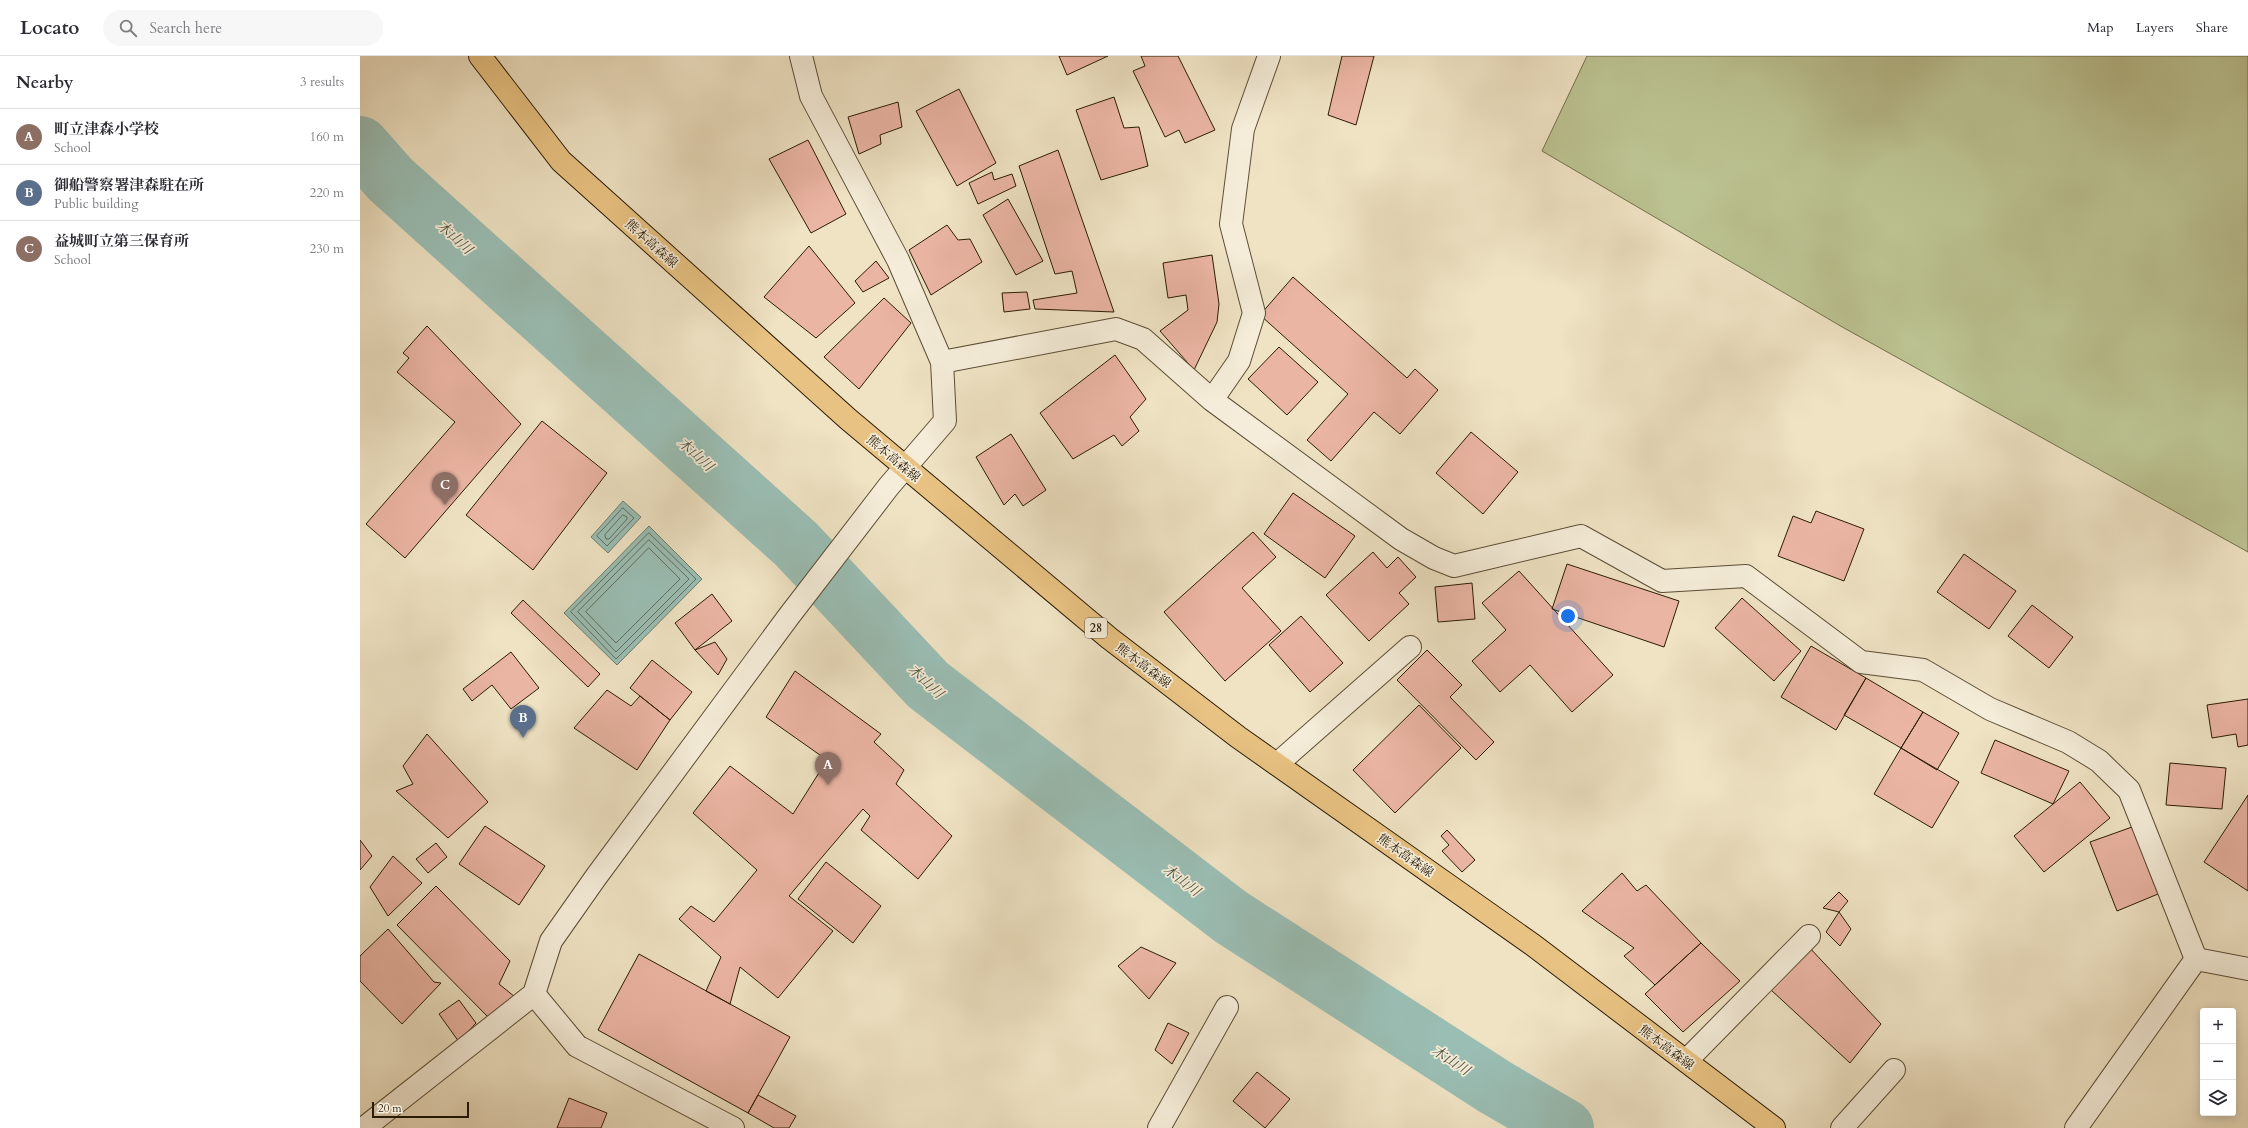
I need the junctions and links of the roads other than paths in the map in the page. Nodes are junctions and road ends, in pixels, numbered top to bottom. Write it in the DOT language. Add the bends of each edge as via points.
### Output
graph roads {
  1 [pos="480,56"];
  2 [pos="801,56"];
  3 [pos="1269,56"];
  4 [pos="942,362"];
  5 [pos="1212,400"];
  6 [pos="905,467"];
  7 [pos="1410,646"];
  8 [pos="1277,764"];
  9 [pos="1809,936"];
  10 [pos="2196,959"];
  11 [pos="2248,969"];
  12 [pos="534,994"];
  13 [pos="1227,1007"];
  14 [pos="1686,1062"];
  15 [pos="1894,1070"];
  16 [pos="364,1128"];
  17 [pos="732,1128"];
  18 [pos="1159,1128"];
  19 [pos="1774,1128"];
  20 [pos="1842,1128"];
  21 [pos="2076,1128"];
  1 -- 6 [label="main road, 熊本高森線 / 28" via="561,161 848,419"];
  2 -- 4 [label="street" via="812,96 898,260"];
  3 -- 5 [label="street" via="1243,129 1231,224 1254,313 1239,361"];
  4 -- 5 [label="street" via="1116,329 1143,339"];
  4 -- 6 [label="street" via="945,421"];
  5 -- 10 [label="street" via="1401,539 1454,566 1581,536 1662,581 1746,576 1861,662 1923,670 1990,709 2068,742 2099,760 2129,790"];
  6 -- 8 [label="main road, 熊本高森線 / 28" via="1109,638"];
  6 -- 12 [label="street" via="789,616 596,876 551,941"];
  7 -- 8 [label="street"];
  8 -- 14 [label="main road, 熊本高森線 / 28" via="1533,945"];
  9 -- 14 [label="street"];
  10 -- 11 [label="street"];
  10 -- 21 [label="street"];
  12 -- 16 [label="street"];
  12 -- 17 [label="street" via="577,1046"];
  13 -- 18 [label="street"];
  14 -- 19 [label="main road, 熊本高森線 / 28"];
  15 -- 20 [label="street"];
}
